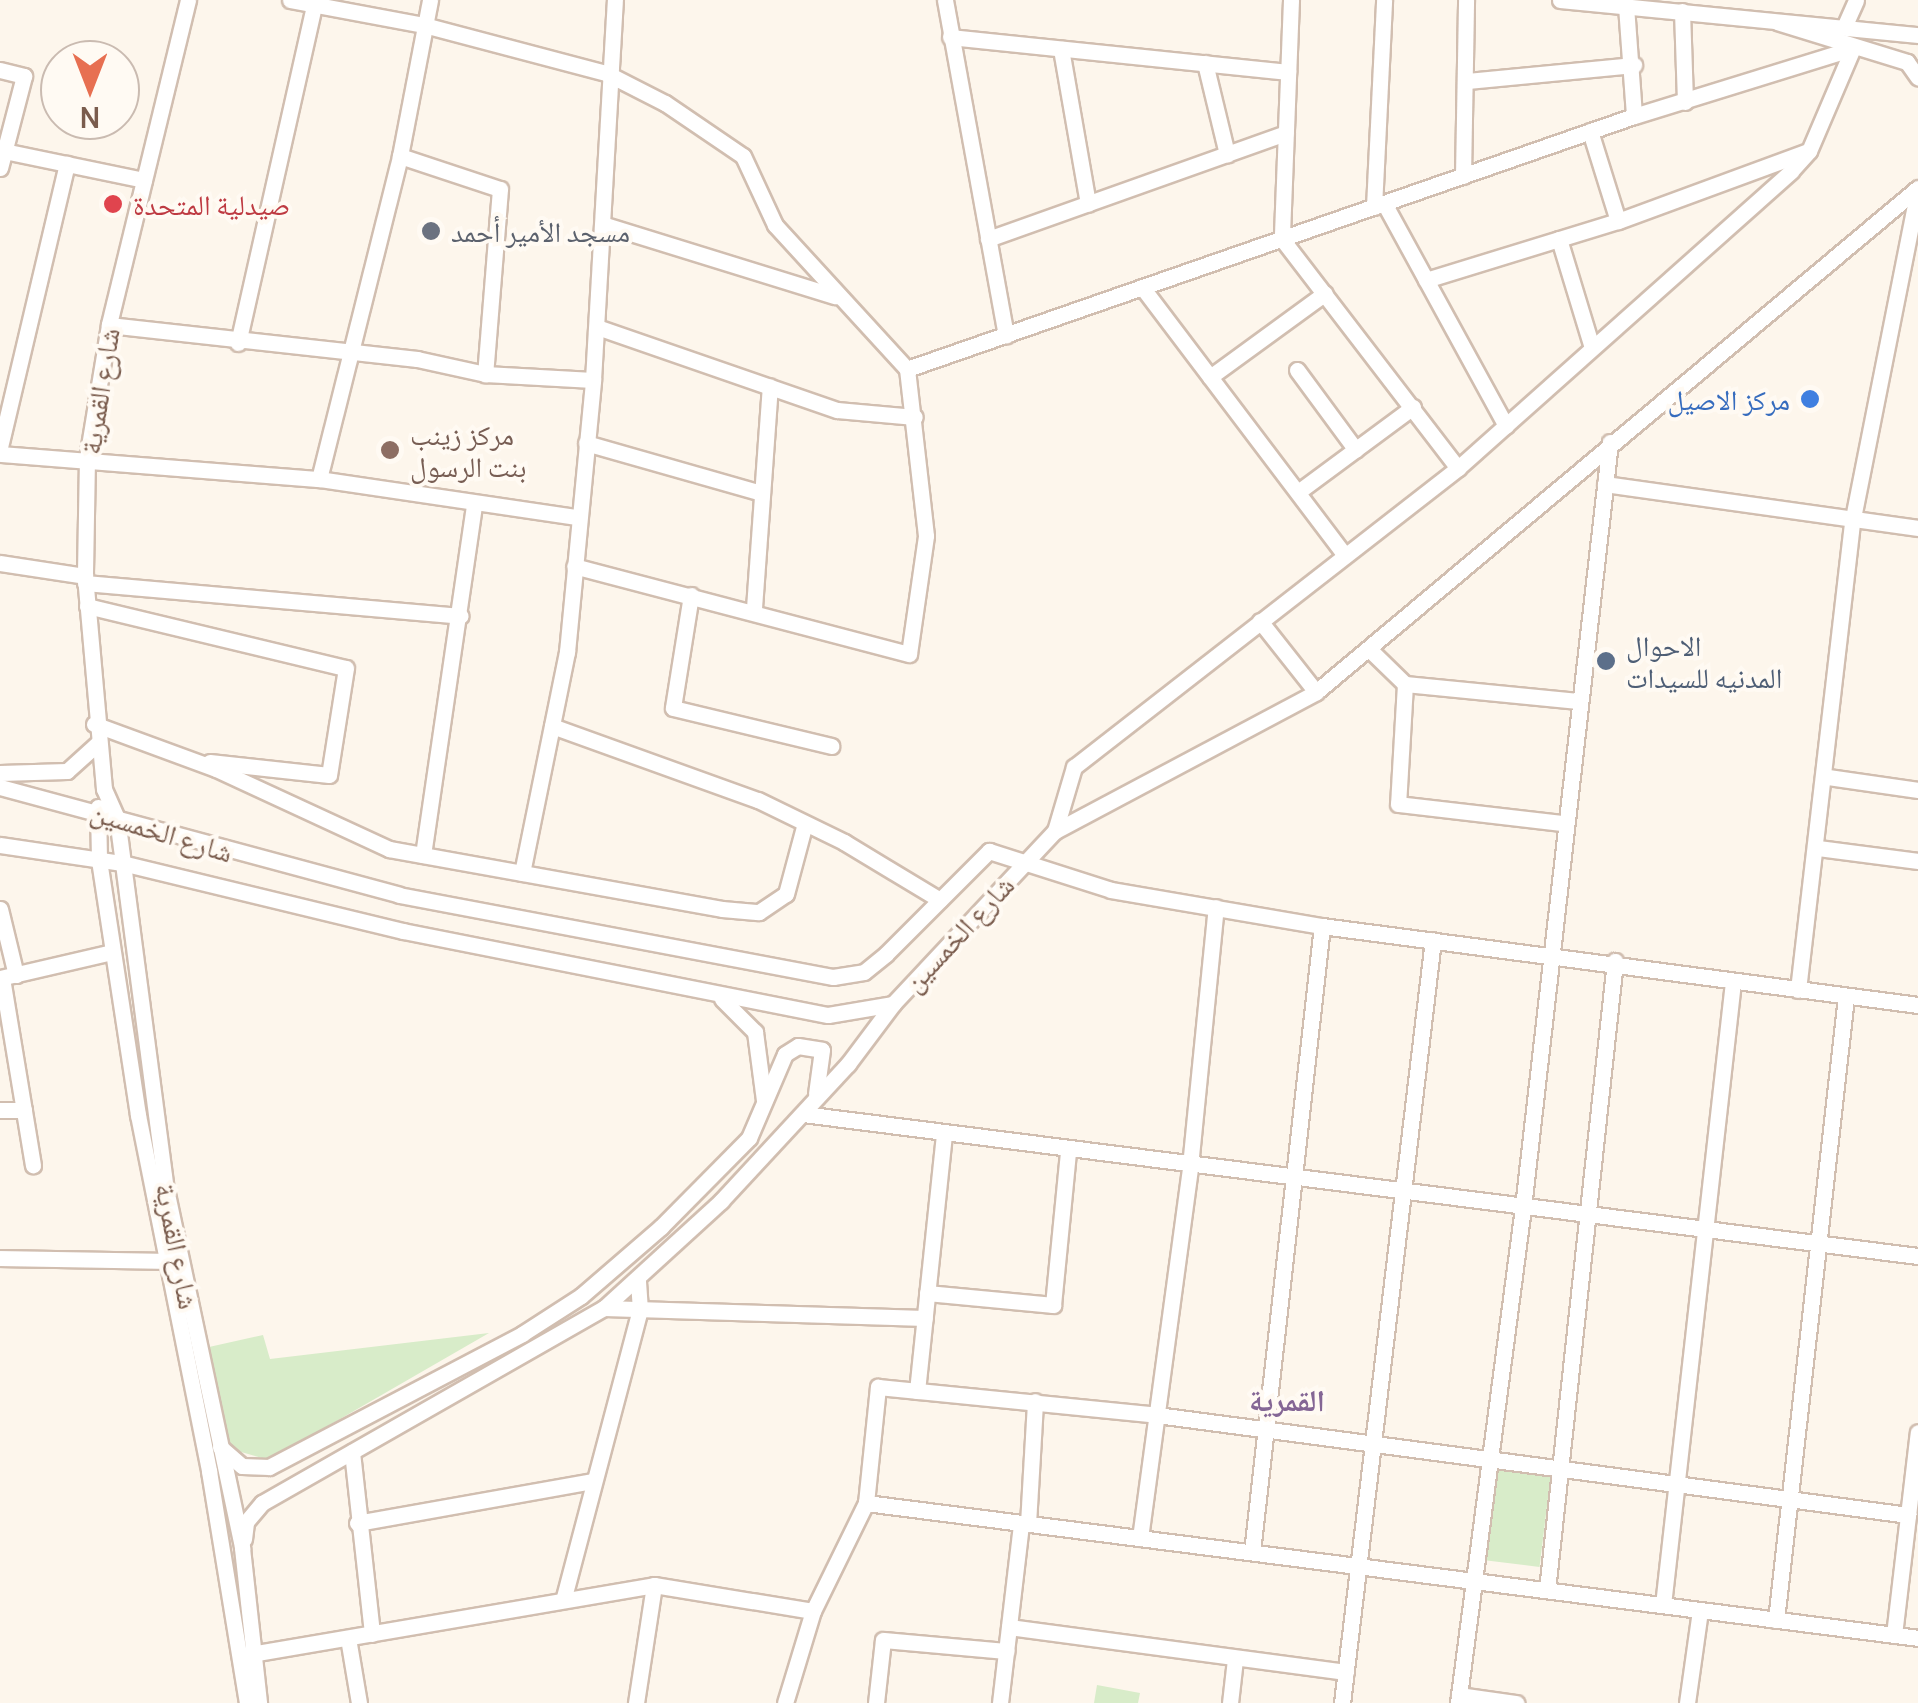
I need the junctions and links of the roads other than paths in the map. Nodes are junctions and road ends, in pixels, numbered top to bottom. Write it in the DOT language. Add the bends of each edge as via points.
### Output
graph roads {
  1 [pos="188,0"];
  2 [pos="290,0"];
  3 [pos="430,0"];
  4 [pos="615,0"];
  5 [pos="945,0"];
  6 [pos="1291,0"];
  7 [pos="1384,0"];
  8 [pos="1466,0"];
  9 [pos="1560,0"];
  10 [pos="1856,0"];
  11 [pos="1705,5"];
  12 [pos="314,6"];
  13 [pos="1626,6"];
  14 [pos="1682,11"];
  15 [pos="1764,16"];
  16 [pos="1846,24"];
  17 [pos="424,25"];
  18 [pos="1918,35"];
  19 [pos="950,37"];
  20 [pos="1061,48"];
  21 [pos="1852,48"];
  22 [pos="1205,63"];
  23 [pos="1634,65"];
  24 [pos="0,70"];
  25 [pos="1288,72"];
  26 [pos="606,74"];
  27 [pos="1918,78"];
  28 [pos="1467,81"];
  29 [pos="1685,102"];
  30 [pos="1634,116"];
  31 [pos="1590,132"];
  32 [pos="1286,133"];
  33 [pos="1809,151"];
  34 [pos="1226,154"];
  35 [pos="400,156"];
  36 [pos="2,160"];
  37 [pos="67,164"];
  38 [pos="1462,176"];
  39 [pos="144,180"];
  40 [pos="1918,189"];
  41 [pos="1088,204"];
  42 [pos="1378,205"];
  43 [pos="1618,221"];
  44 [pos="604,225"];
  45 [pos="1282,238"];
  46 [pos="988,239"];
  47 [pos="1559,239"];
  48 [pos="1426,280"];
  49 [pos="1142,287"];
  50 [pos="1324,293"];
  51 [pos="839,297"];
  52 [pos="109,325"];
  53 [pos="598,327"];
  54 [pos="1006,335"];
  55 [pos="238,344"];
  56 [pos="1591,344"];
  57 [pos="350,354"];
  58 [pos="907,369"];
  59 [pos="1297,370"];
  60 [pos="486,374"];
  61 [pos="1210,377"];
  62 [pos="593,380"];
  63 [pos="770,387"];
  64 [pos="1413,407"];
  65 [pos="914,417"];
  66 [pos="1506,426"];
  67 [pos="1610,442"];
  68 [pos="586,443"];
  69 [pos="0,450"];
  70 [pos="1356,450"];
  71 [pos="87,464"];
  72 [pos="1458,468"];
  73 [pos="319,479"];
  74 [pos="1605,484"];
  75 [pos="758,492"];
  76 [pos="1298,492"];
  77 [pos="474,504"];
  78 [pos="576,516"];
  79 [pos="1852,518"];
  80 [pos="1918,528"];
  81 [pos="1345,555"];
  82 [pos="0,564"];
  83 [pos="574,566"];
  84 [pos="85,580"];
  85 [pos="692,595"];
  86 [pos="87,606"];
  87 [pos="754,608"];
  88 [pos="461,616"];
  89 [pos="1260,621"];
  90 [pos="1369,650"];
  91 [pos="1405,684"];
  92 [pos="1316,692"];
  93 [pos="1578,701"];
  94 [pos="94,724"];
  95 [pos="552,726"];
  96 [pos="98,743"];
  97 [pos="830,746"];
  98 [pos="186,758"];
  99 [pos="0,773"];
  100 [pos="1828,777"];
  101 [pos="0,787"];
  102 [pos="104,789"];
  103 [pos="1918,790"];
  104 [pos="96,812"];
  105 [pos="117,818"];
  106 [pos="805,822"];
  107 [pos="1563,822"];
  108 [pos="1055,831"];
  109 [pos="1818,848"];
  110 [pos="4,850"];
  111 [pos="423,855"];
  112 [pos="99,860"];
  113 [pos="1918,861"];
  114 [pos="122,863"];
  115 [pos="1020,866"];
  116 [pos="522,873"];
  117 [pos="940,900"];
  118 [pos="1216,907"];
  119 [pos="0,909"];
  120 [pos="1322,926"];
  121 [pos="1433,940"];
  122 [pos="1549,951"];
  123 [pos="112,952"];
  124 [pos="1616,962"];
  125 [pos="6,977"];
  126 [pos="1733,982"];
  127 [pos="1798,990"];
  128 [pos="714,994"];
  129 [pos="1846,996"];
  130 [pos="893,1004"];
  131 [pos="1918,1005"];
  132 [pos="0,1110"];
  133 [pos="24,1110"];
  134 [pos="765,1110"];
  135 [pos="803,1114"];
  136 [pos="944,1136"];
  137 [pos="1068,1150"];
  138 [pos="33,1166"];
  139 [pos="1190,1166"];
  140 [pos="1297,1179"];
  141 [pos="1406,1192"];
  142 [pos="1523,1207"];
  143 [pos="1591,1216"];
  144 [pos="1705,1230"];
  145 [pos="1818,1244"];
  146 [pos="1918,1256"];
  147 [pos="0,1258"];
  148 [pos="164,1260"];
  149 [pos="638,1279"];
  150 [pos="928,1293"];
  151 [pos="604,1308"];
  152 [pos="640,1310"];
  153 [pos="925,1318"];
  154 [pos="917,1391"];
  155 [pos="1035,1401"];
  156 [pos="1157,1415"];
  157 [pos="1267,1429"];
  158 [pos="1918,1432"];
  159 [pos="1373,1443"];
  160 [pos="218,1444"];
  161 [pos="352,1452"];
  162 [pos="1491,1459"];
  163 [pos="1562,1469"];
  164 [pos="593,1482"];
  165 [pos="1676,1484"];
  166 [pos="1790,1499"];
  167 [pos="866,1502"];
  168 [pos="1908,1515"];
  169 [pos="357,1523"];
  170 [pos="1024,1523"];
  171 [pos="1140,1538"];
  172 [pos="242,1548"];
  173 [pos="1252,1552"];
  174 [pos="1358,1566"];
  175 [pos="1471,1580"];
  176 [pos="654,1585"];
  177 [pos="1547,1590"];
  178 [pos="564,1597"];
  179 [pos="1662,1605"];
  180 [pos="1700,1610"];
  181 [pos="812,1611"];
  182 [pos="1776,1620"];
  183 [pos="1009,1627"];
  184 [pos="372,1634"];
  185 [pos="1894,1635"];
  186 [pos="348,1638"];
  187 [pos="1918,1638"];
  188 [pos="1007,1651"];
  189 [pos="252,1654"];
  190 [pos="1235,1659"];
  191 [pos="1346,1672"];
  192 [pos="1459,1699"];
  193 [pos="247,1703"];
  194 [pos="259,1703"];
  195 [pos="359,1703"];
  196 [pos="636,1703"];
  197 [pos="784,1703"];
  198 [pos="876,1703"];
  199 [pos="1000,1703"];
  200 [pos="1230,1703"];
  201 [pos="1342,1703"];
  202 [pos="1516,1703"];
  203 [pos="1688,1703"];
  1 -- 39 [label="street, شارع القمرية"];
  2 -- 12 [label="street"];
  3 -- 17 [label="street"];
  4 -- 26 [label="street"];
  5 -- 19 [label="street"];
  6 -- 25 [label="street"];
  7 -- 42 [label="street"];
  8 -- 28 [label="street"];
  9 -- 13 [label="street"];
  10 -- 16 [label="street"];
  11 -- 14 [label="street"];
  11 -- 15 [label="street"];
  12 -- 17 [label="street"];
  12 -- 55 [label="street"];
  13 -- 14 [label="street"];
  13 -- 23 [label="street"];
  14 -- 29 [label="street"];
  15 -- 16 [label="street"];
  15 -- 21 [label="street"];
  16 -- 18 [label="street"];
  17 -- 26 [label="street"];
  17 -- 35 [label="street"];
  19 -- 20 [label="street"];
  19 -- 46 [label="street"];
  20 -- 22 [label="street"];
  20 -- 41 [label="street"];
  21 -- 27 [label="street" via="1907,62"];
  21 -- 29 [label="street"];
  21 -- 33 [label="street"];
  22 -- 25 [label="street"];
  22 -- 34 [label="street"];
  23 -- 28 [label="street"];
  23 -- 30 [label="street"];
  24 -- 36 [label="street" via="24,76"];
  25 -- 32 [label="street"];
  26 -- 44 [label="street"];
  26 -- 51 [label="street" via="743,156 775,225"];
  28 -- 38 [label="street"];
  29 -- 30 [label="street"];
  30 -- 31 [label="street"];
  31 -- 38 [label="street"];
  31 -- 43 [label="street"];
  32 -- 34 [label="street"];
  32 -- 45 [label="street"];
  33 -- 43 [label="street"];
  33 -- 56 [label="street"];
  34 -- 41 [label="street"];
  35 -- 57 [label="street"];
  35 -- 60 [label="street" via="500,189"];
  36 -- 37 [label="street"];
  37 -- 39 [label="street"];
  37 -- 69 [label="street"];
  38 -- 42 [label="street"];
  39 -- 52 [label="street, شارع القمرية"];
  40 -- 67 [label="street"];
  40 -- 79 [label="street"];
  41 -- 46 [label="street"];
  42 -- 45 [label="street"];
  42 -- 48 [label="street"];
  43 -- 47 [label="street"];
  44 -- 51 [label="street"];
  44 -- 53 [label="street"];
  45 -- 49 [label="street"];
  45 -- 50 [label="street"];
  46 -- 54 [label="street"];
  47 -- 48 [label="street"];
  47 -- 56 [label="street"];
  48 -- 66 [label="street"];
  49 -- 54 [label="street"];
  49 -- 61 [label="street"];
  50 -- 61 [label="street"];
  50 -- 64 [label="street"];
  51 -- 58 [label="street"];
  52 -- 55 [label="street"];
  52 -- 71 [label="street, شارع القمرية"];
  53 -- 62 [label="street"];
  53 -- 63 [label="street"];
  54 -- 58 [label="street"];
  55 -- 57 [label="street"];
  56 -- 66 [label="street"];
  57 -- 60 [label="street"];
  57 -- 73 [label="street"];
  58 -- 65 [label="street"];
  59 -- 70 [label="street"];
  60 -- 62 [label="street"];
  61 -- 76 [label="street"];
  62 -- 68 [label="street"];
  63 -- 65 [label="street" via="837,410"];
  63 -- 75 [label="street"];
  64 -- 70 [label="street"];
  64 -- 72 [label="street"];
  65 -- 87 [label="street" via="926,536 910,654"];
  66 -- 72 [label="street"];
  67 -- 74 [label="street"];
  67 -- 90 [label="street"];
  68 -- 75 [label="street"];
  68 -- 78 [label="street"];
  69 -- 71 [label="street"];
  70 -- 76 [label="street"];
  71 -- 73 [label="street"];
  71 -- 84 [label="street, شارع القمرية"];
  72 -- 81 [label="street"];
  73 -- 77 [label="street"];
  74 -- 79 [label="street"];
  74 -- 93 [label="street"];
  75 -- 87 [label="street"];
  76 -- 81 [label="street"];
  77 -- 78 [label="street"];
  77 -- 88 [label="street"];
  78 -- 83 [label="street"];
  79 -- 80 [label="street"];
  79 -- 100 [label="street"];
  81 -- 89 [label="street"];
  82 -- 84 [label="street"];
  83 -- 85 [label="street"];
  83 -- 95 [label="street"];
  84 -- 86 [label="street, شارع القمرية"];
  84 -- 88 [label="street"];
  85 -- 87 [label="street"];
  85 -- 97 [label="street" via="674,708"];
  86 -- 94 [label="street, شارع القمرية"];
  86 -- 98 [label="street" via="346,668 329,775"];
  88 -- 111 [label="street"];
  89 -- 92 [label="street"];
  89 -- 108 [label="street" via="1074,768"];
  90 -- 91 [label="street"];
  90 -- 92 [label="street"];
  91 -- 93 [label="street"];
  91 -- 107 [label="street" via="1398,804"];
  92 -- 108 [label="street"];
  93 -- 107 [label="street"];
  94 -- 96 [label="street, شارع القمرية"];
  94 -- 98 [label="street"];
  95 -- 106 [label="street"];
  95 -- 116 [label="street"];
  96 -- 99 [label="street" via="67,770"];
  96 -- 102 [label="street, شارع القمرية"];
  98 -- 111 [label="street" via="343,832"];
  100 -- 103 [label="street"];
  100 -- 109 [label="street"];
  101 -- 104 [label="street, شارع الخمسين"];
  102 -- 104 [label="street, شارع القمرية"];
  102 -- 105 [label="street, شارع القمرية"];
  104 -- 105 [label="street, شارع الخمسين"];
  104 -- 112 [label="street"];
  105 -- 114 [label="street, شارع القمرية"];
  105 -- 117 [label="street, شارع الخمسين" via="398,895 833,976 864,972"];
  106 -- 116 [label="street" via="786,894 759,912"];
  106 -- 117 [label="street"];
  107 -- 122 [label="street"];
  108 -- 115 [label="street"];
  109 -- 113 [label="street"];
  109 -- 127 [label="street"];
  110 -- 112 [label="street, شارع الخمسين"];
  111 -- 116 [label="street"];
  112 -- 114 [label="street, شارع الخمسين"];
  112 -- 123 [label="street"];
  114 -- 128 [label="street, شارع الخمسين" via="403,932"];
  114 -- 160 [label="street, شارع القمرية" via="166,1188"];
  115 -- 117 [label="street, شارع الخمسين" via="989,851"];
  115 -- 118 [label="street"];
  115 -- 130 [label="street, شارع الخمسين"];
  118 -- 120 [label="street"];
  118 -- 139 [label="street"];
  119 -- 125 [label="street"];
  120 -- 121 [label="street"];
  120 -- 140 [label="street"];
  121 -- 122 [label="street"];
  121 -- 141 [label="street"];
  122 -- 124 [label="street"];
  122 -- 142 [label="street"];
  123 -- 125 [label="street"];
  123 -- 148 [label="street"];
  124 -- 126 [label="street"];
  124 -- 143 [label="street"];
  125 -- 133 [label="street"];
  126 -- 127 [label="street"];
  126 -- 144 [label="street"];
  127 -- 129 [label="street"];
  128 -- 130 [label="street, شارع الخمسين" via="828,1014"];
  128 -- 134 [label="street" via="741,1012 755,1032"];
  129 -- 131 [label="street"];
  129 -- 145 [label="street"];
  130 -- 135 [label="street"];
  132 -- 133 [label="street"];
  133 -- 138 [label="street"];
  134 -- 135 [label="street" via="785,1054 811,1044 822,1050 824,1067"];
  134 -- 160 [label="street" via="749,1138 661,1228 581,1296 522,1334 269,1467 242,1466"];
  135 -- 136 [label="street"];
  135 -- 149 [label="street"];
  136 -- 137 [label="street"];
  136 -- 150 [label="street"];
  137 -- 139 [label="street"];
  137 -- 150 [label="street" via="1053,1305"];
  139 -- 140 [label="street"];
  139 -- 156 [label="street"];
  140 -- 141 [label="street"];
  140 -- 157 [label="street"];
  141 -- 142 [label="street"];
  141 -- 159 [label="street"];
  142 -- 143 [label="street"];
  142 -- 162 [label="street"];
  143 -- 144 [label="street"];
  143 -- 163 [label="street"];
  144 -- 145 [label="street"];
  144 -- 165 [label="street"];
  145 -- 146 [label="street"];
  145 -- 166 [label="street"];
  147 -- 148 [label="street"];
  148 -- 193 [label="street" via="209,1471"];
  149 -- 151 [label="street"];
  149 -- 152 [label="street"];
  150 -- 153 [label="street"];
  151 -- 152 [label="street"];
  151 -- 161 [label="street"];
  152 -- 153 [label="street"];
  152 -- 164 [label="street"];
  153 -- 154 [label="street"];
  154 -- 155 [label="street"];
  154 -- 167 [label="street" via="878,1387"];
  155 -- 156 [label="street"];
  155 -- 170 [label="street"];
  156 -- 157 [label="street"];
  156 -- 171 [label="street"];
  157 -- 159 [label="street"];
  157 -- 173 [label="street"];
  158 -- 168 [label="street"];
  159 -- 162 [label="street"];
  159 -- 174 [label="street"];
  160 -- 172 [label="street, شارع القمرية"];
  161 -- 169 [label="street"];
  161 -- 172 [label="street" via="262,1502 246,1522"];
  162 -- 163 [label="street"];
  162 -- 175 [label="street"];
  163 -- 165 [label="street"];
  163 -- 177 [label="street"];
  164 -- 169 [label="street"];
  164 -- 178 [label="street"];
  165 -- 166 [label="street"];
  165 -- 179 [label="street"];
  166 -- 168 [label="street"];
  166 -- 182 [label="street"];
  167 -- 170 [label="street"];
  167 -- 181 [label="street"];
  168 -- 185 [label="street"];
  169 -- 184 [label="street"];
  170 -- 171 [label="street"];
  170 -- 183 [label="street"];
  171 -- 173 [label="street"];
  172 -- 189 [label="street, شارع القمرية"];
  173 -- 174 [label="street"];
  174 -- 175 [label="street"];
  174 -- 191 [label="street"];
  175 -- 177 [label="street"];
  175 -- 192 [label="street"];
  176 -- 178 [label="street"];
  176 -- 181 [label="street"];
  176 -- 196 [label="street"];
  177 -- 179 [label="street"];
  178 -- 184 [label="street"];
  179 -- 180 [label="street"];
  180 -- 182 [label="street"];
  180 -- 203 [label="street"];
  181 -- 197 [label="street"];
  182 -- 185 [label="street"];
  183 -- 188 [label="street"];
  183 -- 190 [label="street"];
  184 -- 186 [label="street"];
  185 -- 187 [label="street"];
  186 -- 189 [label="street"];
  186 -- 195 [label="street"];
  188 -- 198 [label="street" via="883,1640"];
  188 -- 199 [label="street"];
  189 -- 194 [label="street, شارع القمرية"];
  190 -- 191 [label="street"];
  190 -- 200 [label="street"];
  191 -- 201 [label="street"];
  192 -- 202 [label="street"];
}
